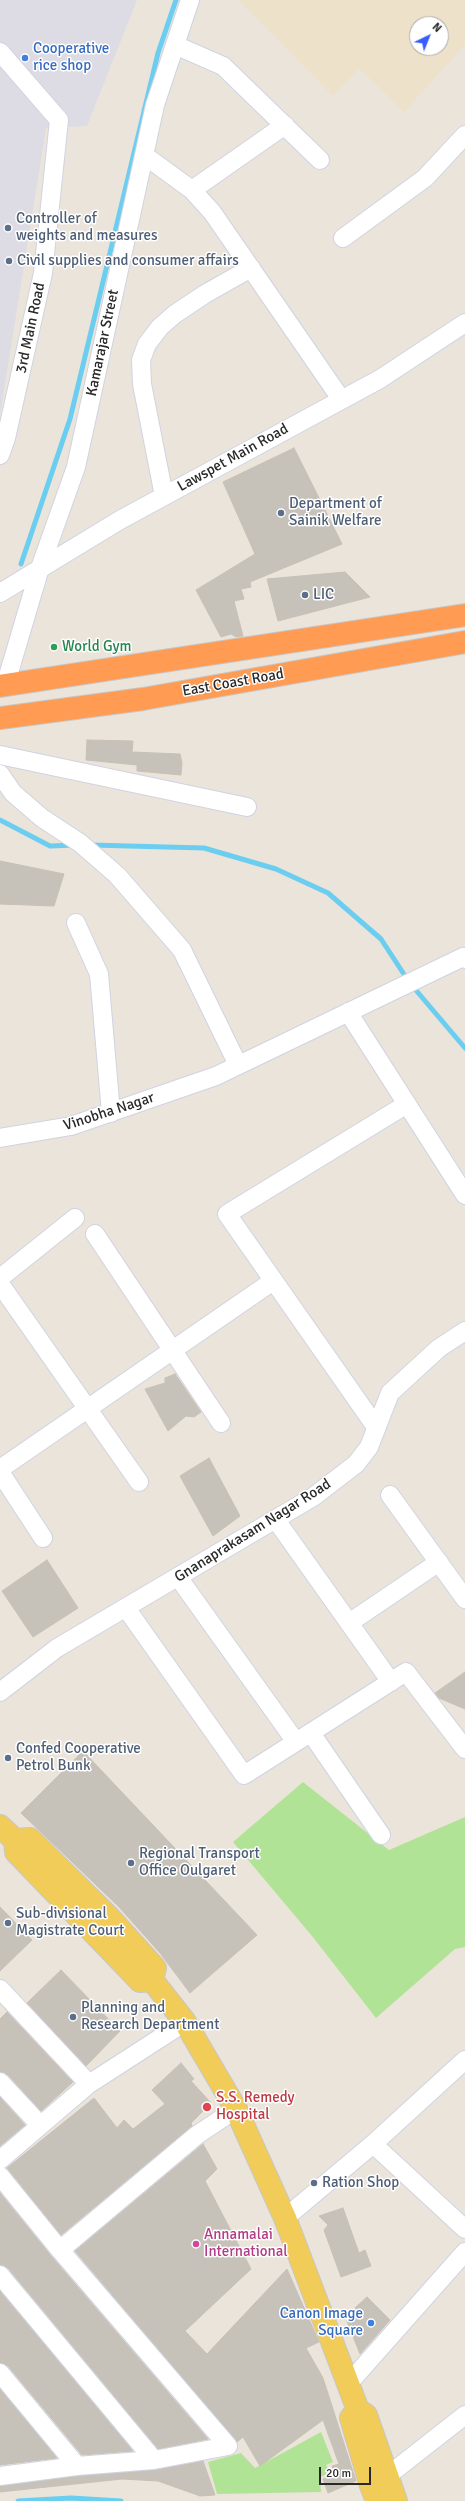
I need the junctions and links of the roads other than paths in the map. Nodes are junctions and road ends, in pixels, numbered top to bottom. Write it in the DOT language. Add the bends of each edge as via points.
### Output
graph roads {
  1 [pos="190,0"];
  2 [pos="175,45"];
  3 [pos="0,52"];
  4 [pos="285,125"];
  5 [pos="465,135"];
  6 [pos="144,155"];
  7 [pos="320,160"];
  8 [pos="192,190"];
  9 [pos="343,238"];
  10 [pos="251,268"];
  11 [pos="465,323"];
  12 [pos="341,399"];
  13 [pos="0,455"];
  14 [pos="164,496"];
  15 [pos="40,568"];
  16 [pos="0,594"];
  17 [pos="465,615"];
  18 [pos="465,642"];
  19 [pos="2,686"];
  20 [pos="0,718"];
  21 [pos="0,755"];
  22 [pos="0,774"];
  23 [pos="247,807"];
  24 [pos="76,923"];
  25 [pos="465,959"];
  26 [pos="348,1012"];
  27 [pos="238,1065"];
  28 [pos="407,1104"];
  29 [pos="111,1113"];
  30 [pos="0,1138"];
  31 [pos="465,1195"];
  32 [pos="75,1218"];
  33 [pos="95,1234"];
  34 [pos="0,1278"];
  35 [pos="273,1281"];
  36 [pos="0,1284"];
  37 [pos="465,1331"];
  38 [pos="174,1350"];
  39 [pos="87,1410"];
  40 [pos="221,1423"];
  41 [pos="376,1427"];
  42 [pos="0,1470"];
  43 [pos="140,1482"];
  44 [pos="390,1495"];
  45 [pos="276,1520"];
  46 [pos="43,1538"];
  47 [pos="439,1562"];
  48 [pos="178,1577"];
  49 [pos="465,1599"];
  50 [pos="126,1608"];
  51 [pos="349,1622"];
  52 [pos="391,1682"];
  53 [pos="0,1692"];
  54 [pos="304,1737"];
  55 [pos="465,1749"];
  56 [pos="8,1833"];
  57 [pos="381,1835"];
  58 [pos="0,1989"];
  59 [pos="185,2022"];
  60 [pos="465,2060"];
  61 [pos="0,2082"];
  62 [pos="89,2084"];
  63 [pos="236,2109"];
  64 [pos="40,2125"];
  65 [pos="373,2144"];
  66 [pos="0,2160"];
  67 [pos="0,2176"];
  68 [pos="285,2218"];
  69 [pos="465,2229"];
  70 [pos="60,2250"];
  71 [pos="465,2252"];
  72 [pos="0,2275"];
  73 [pos="0,2373"];
  74 [pos="349,2383"];
  75 [pos="465,2415"];
  76 [pos="154,2460"];
  77 [pos="77,2466"];
  78 [pos="0,2476"];
  79 [pos="373,2490"];
  80 [pos="396,2501"];
  1 -- 2 [label="street, Kamarajar Street"];
  2 -- 4 [label="street" via="223,66"];
  2 -- 6 [label="street, Kamarajar Street" via="155,105"];
  3 -- 13 [label="street, 3rd Main Road" via="59,120 43,272"];
  4 -- 7 [label="street"];
  4 -- 8 [label="street"];
  5 -- 9 [label="street" via="425,178"];
  6 -- 8 [label="street"];
  6 -- 15 [label="street, Kamarajar Street" via="76,467"];
  8 -- 10 [label="street" via="212,212"];
  10 -- 12 [label="street"];
  10 -- 14 [label="street" via="175,314 160,327 147,344 141,360 142,384"];
  11 -- 12 [label="street, Lawspet Main Road" via="380,379"];
  12 -- 14 [label="street, Lawspet Main Road"];
  14 -- 15 [label="street, Lawspet Main Road"];
  15 -- 16 [label="street, Lawspet Main Road"];
  15 -- 19 [label="street, Kamarajar Street"];
  17 -- 19 [label="highway, East Coast Road"];
  18 -- 20 [label="highway, East Coast Road" via="142,699"];
  21 -- 23 [label="street"];
  22 -- 27 [label="street" via="13,793 42,818 80,843 117,874 182,950"];
  24 -- 29 [label="street" via="99,974"];
  25 -- 26 [label="street, Vinobha Nagar" via="463,957"];
  26 -- 27 [label="street, Vinobha Nagar"];
  26 -- 28 [label="street"];
  27 -- 29 [label="street, Vinobha Nagar" via="216,1076"];
  28 -- 31 [label="street"];
  28 -- 35 [label="street" via="227,1214"];
  29 -- 30 [label="street, Vinobha Nagar" via="71,1126"];
  32 -- 34 [label="street"];
  33 -- 38 [label="street"];
  35 -- 38 [label="street"];
  35 -- 41 [label="street"];
  36 -- 39 [label="street"];
  37 -- 41 [label="street, Gnanaprakasam Nagar Road" via="439,1348 390,1393"];
  38 -- 39 [label="street"];
  38 -- 40 [label="street"];
  39 -- 42 [label="street"];
  39 -- 43 [label="street"];
  41 -- 45 [label="street, Gnanaprakasam Nagar Road" via="369,1447 356,1464 313,1498"];
  42 -- 46 [label="street"];
  44 -- 47 [label="street"];
  45 -- 48 [label="street, Gnanaprakasam Nagar Road"];
  45 -- 51 [label="street"];
  47 -- 49 [label="street"];
  47 -- 51 [label="street"];
  48 -- 50 [label="street, Gnanaprakasam Nagar Road"];
  48 -- 54 [label="street"];
  50 -- 53 [label="street, Gnanaprakasam Nagar Road" via="57,1648"];
  50 -- 54 [label="street" via="244,1775"];
  51 -- 52 [label="street"];
  52 -- 54 [label="street"];
  52 -- 55 [label="street" via="406,1672"];
  54 -- 57 [label="street"];
  56 -- 59 [label="main road" via="16,1852 140,1981 152,1980"];
  58 -- 62 [label="street"];
  59 -- 62 [label="street"];
  59 -- 63 [label="main road"];
  60 -- 65 [label="street"];
  61 -- 64 [label="street"];
  62 -- 64 [label="street"];
  63 -- 68 [label="main road"];
  63 -- 70 [label="street" via="197,2135"];
  64 -- 66 [label="street"];
  65 -- 68 [label="street"];
  65 -- 69 [label="street"];
  67 -- 70 [label="street"];
  68 -- 74 [label="main road"];
  70 -- 76 [label="street" via="228,2446"];
  71 -- 74 [label="street"];
  72 -- 76 [label="street"];
  73 -- 77 [label="street"];
  74 -- 79 [label="main road" via="358,2410 366,2415"];
  75 -- 79 [label="street"];
  76 -- 77 [label="street"];
  77 -- 78 [label="street"];
  79 -- 80 [label="main road"];
}
